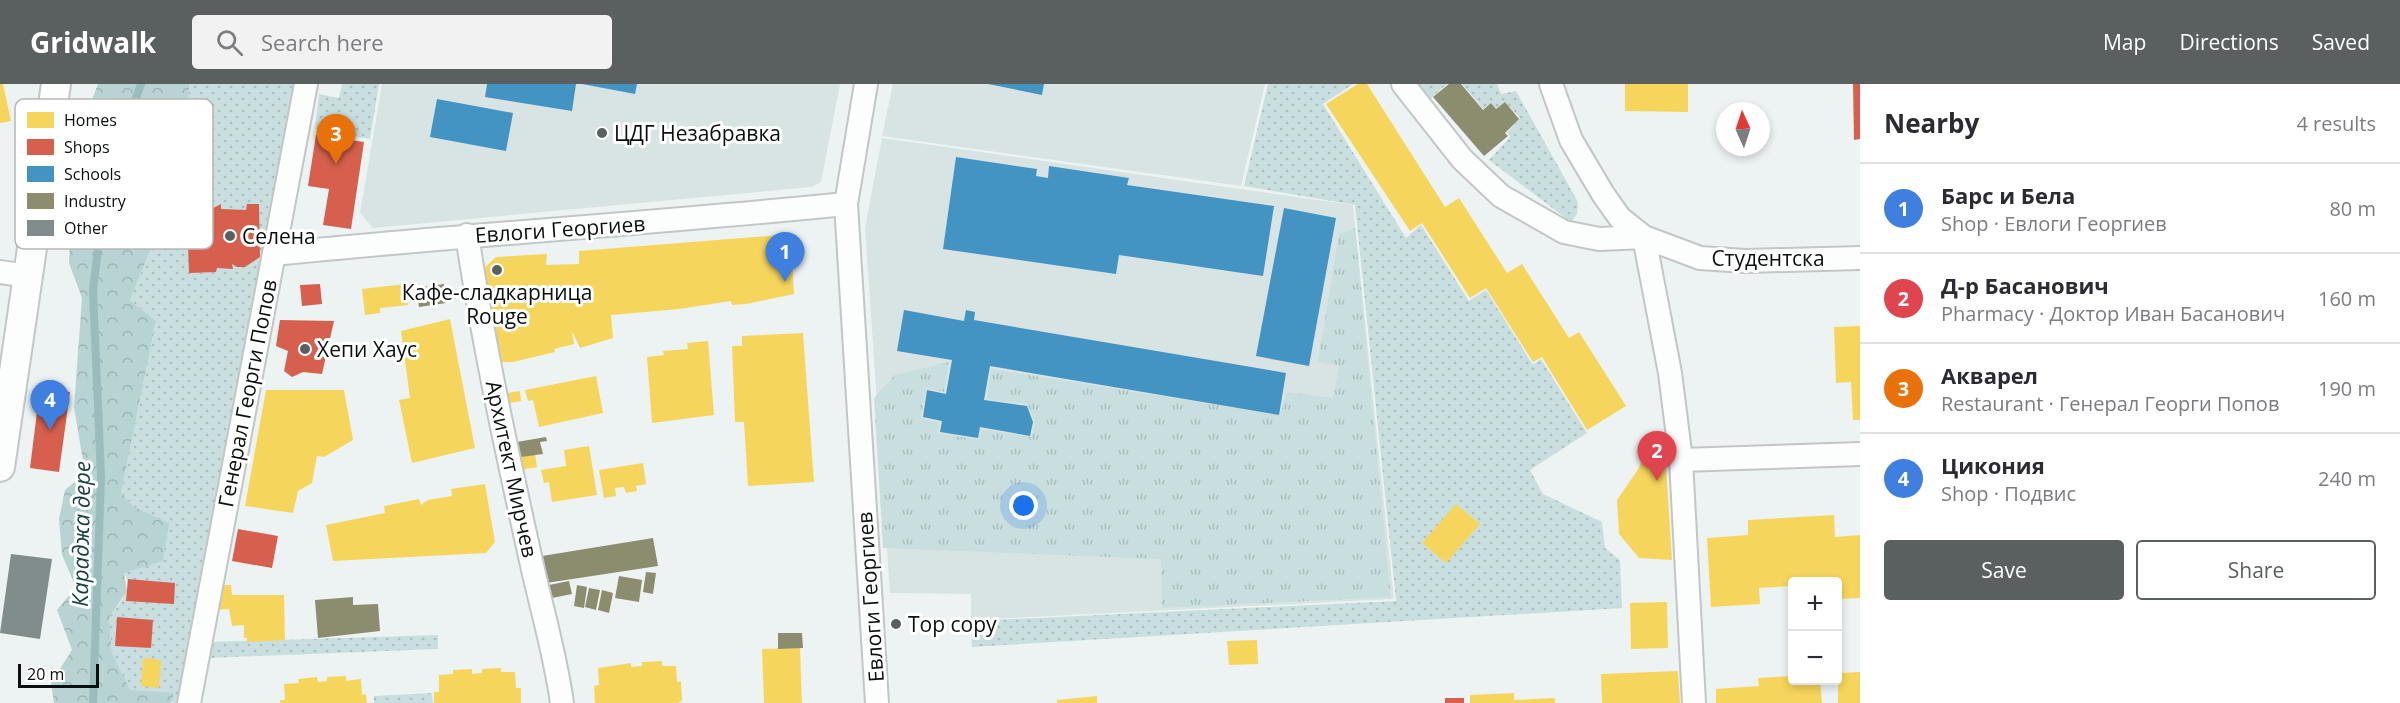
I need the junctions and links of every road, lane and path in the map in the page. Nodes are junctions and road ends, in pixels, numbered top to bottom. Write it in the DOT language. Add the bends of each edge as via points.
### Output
graph roads {
  1 [pos="56,84"];
  2 [pos="306,84"];
  3 [pos="866,84"];
  4 [pos="1403,84"];
  5 [pos="1551,84"];
  6 [pos="54,99"];
  7 [pos="846,204"];
  8 [pos="467,235"];
  9 [pos="1644,237"];
  10 [pos="32,249"];
  11 [pos="274,254"];
  12 [pos="1860,258"];
  13 [pos="0,272"];
  14 [pos="28,276"];
  15 [pos="1860,454"];
  16 [pos="1681,460"];
  17 [pos="0,467"];
  18 [pos="189,703"];
  19 [pos="562,703"];
  20 [pos="877,703"];
  21 [pos="1694,703"];
  1 -- 6 [label="street"];
  2 -- 11 [label="street, Генерал Георги Попов"];
  3 -- 7 [label="street, Евлоги Георгиев"];
  4 -- 9 [label="street" via="1462,159 1501,196 1564,232 1599,238"];
  5 -- 9 [label="street" via="1571,141 1620,218"];
  7 -- 8 [label="street, Евлоги Георгиев" via="666,222"];
  7 -- 20 [label="street, Евлоги Георгиев"];
  8 -- 11 [label="street, Евлоги Георгиев"];
  8 -- 19 [label="street, Архитект Мирчев" via="478,306"];
  9 -- 12 [label="street, Студентска" via="1700,258"];
  9 -- 16 [label="street" via="1670,373"];
  10 -- 14 [label="street"];
  11 -- 18 [label="street, Генерал Георги Попов"];
  13 -- 14 [label="street"];
  14 -- 17 [label="street"];
  15 -- 16 [label="street"];
  16 -- 21 [label="street"];
}
